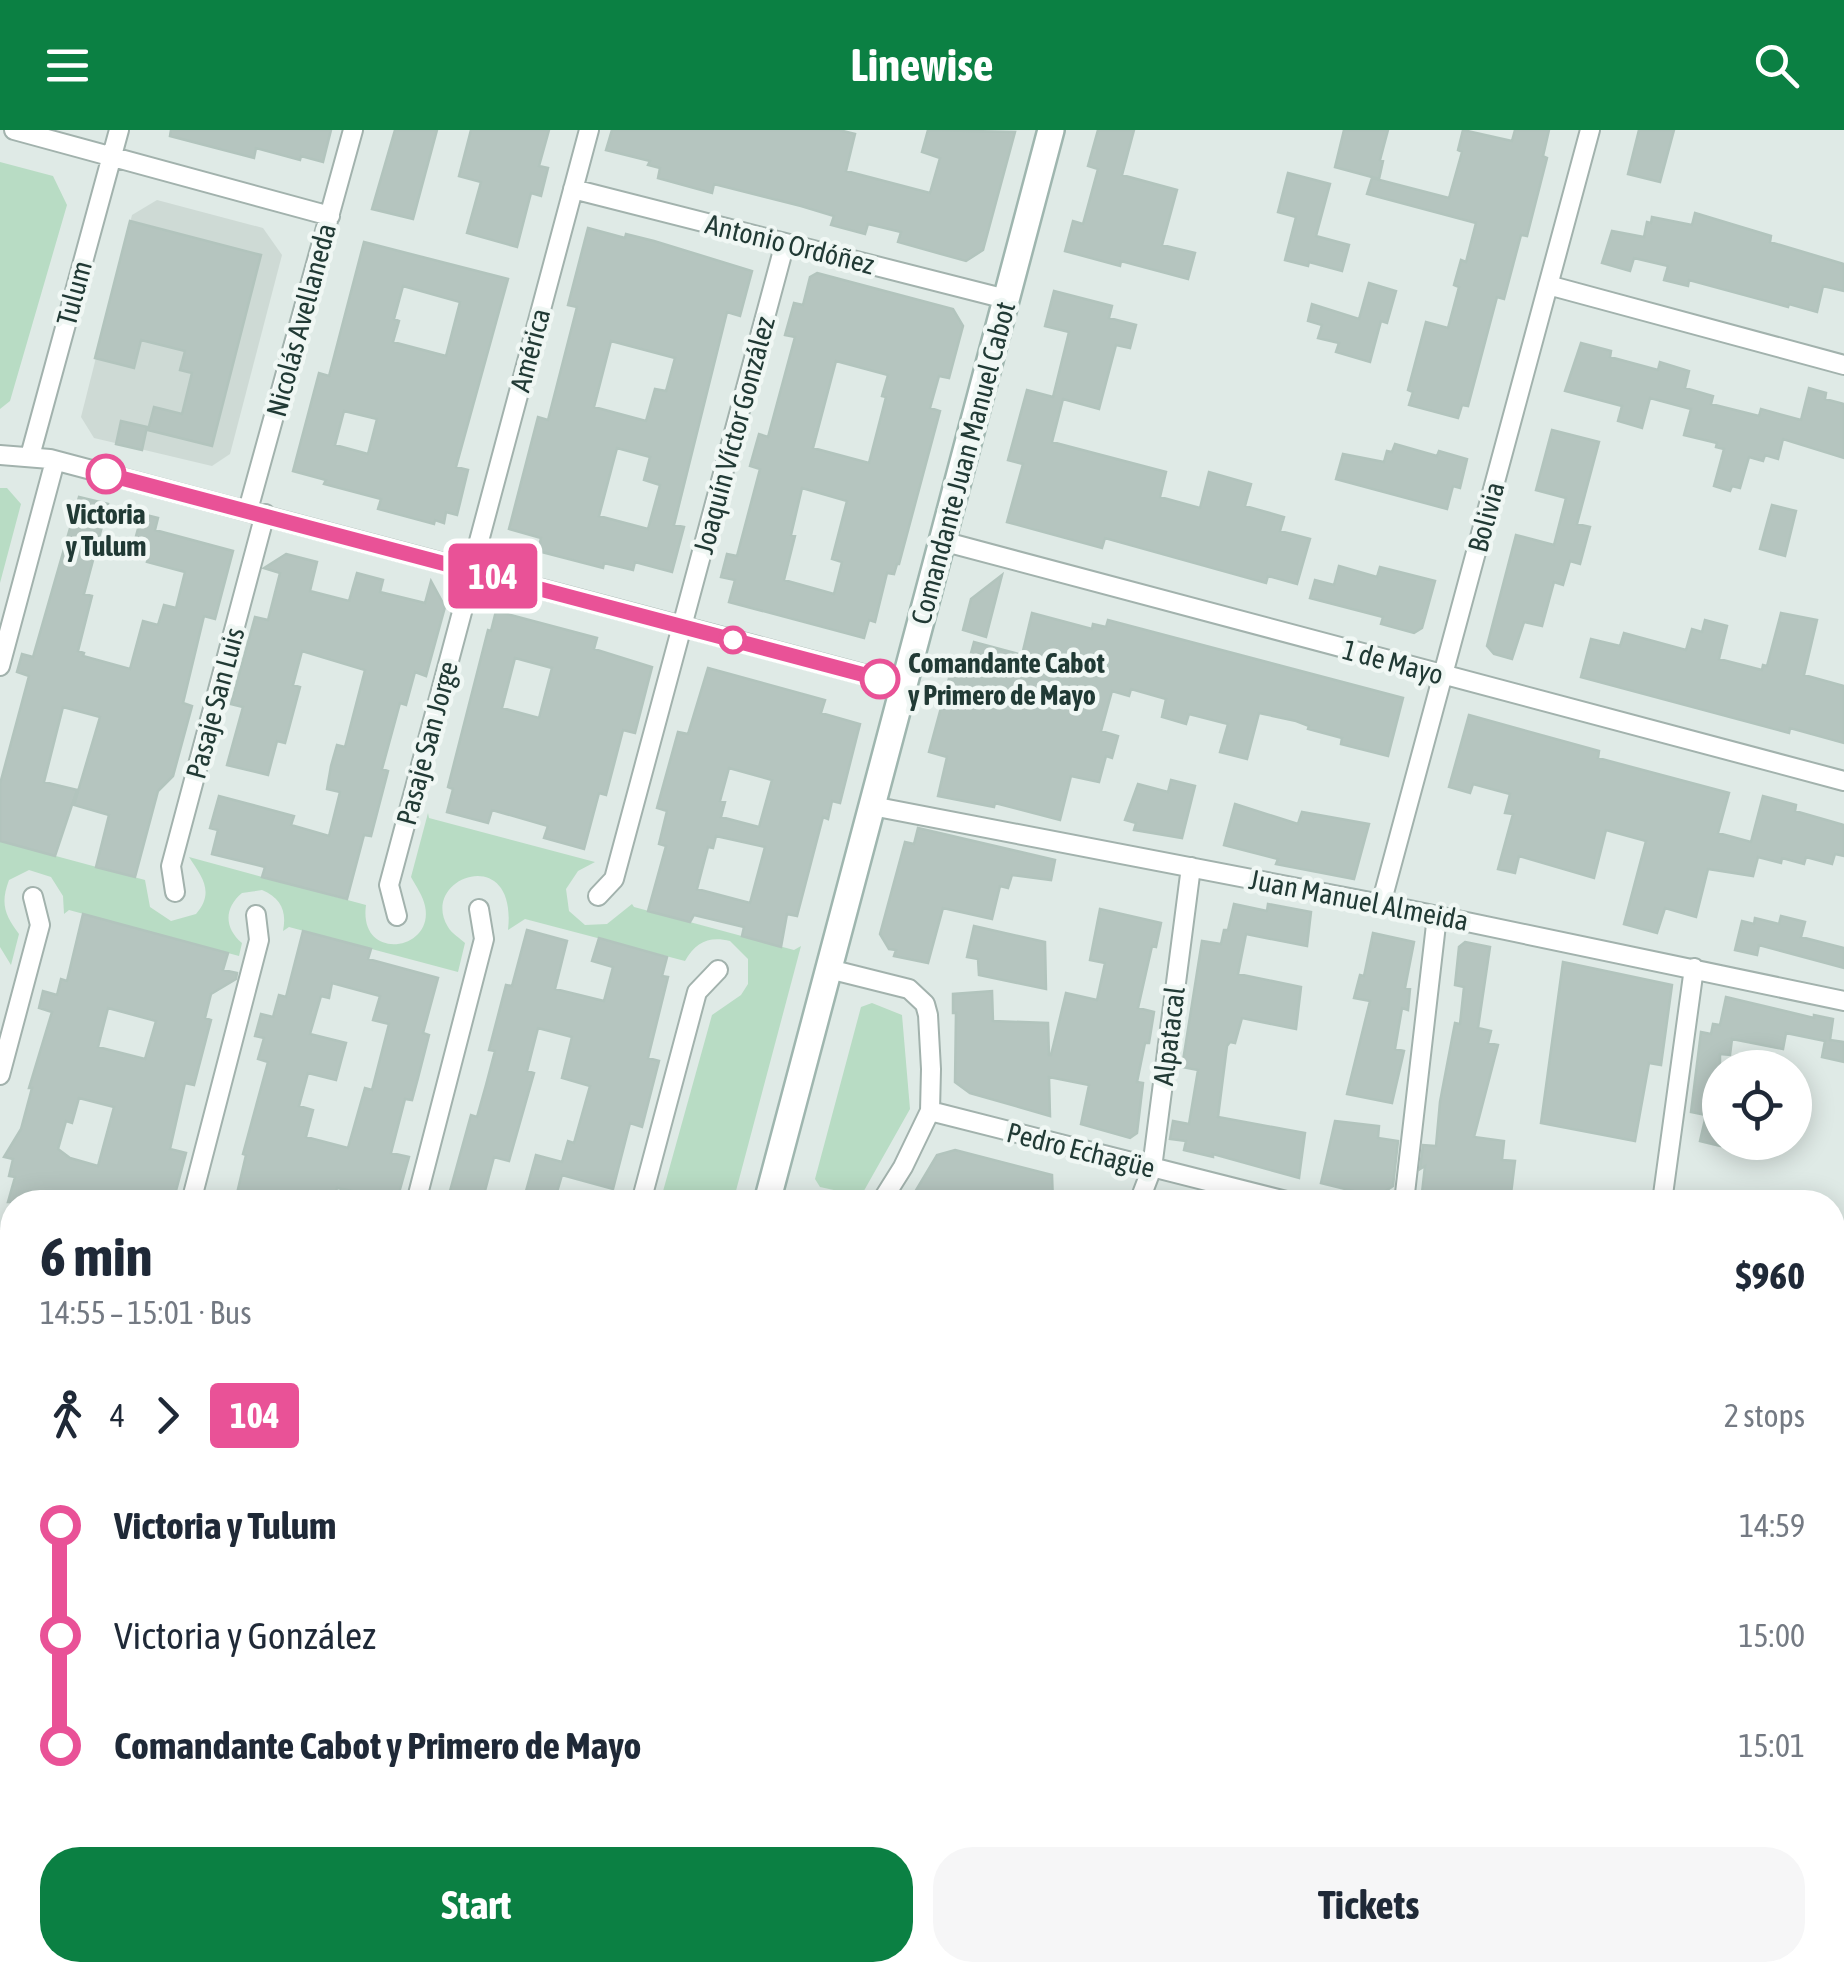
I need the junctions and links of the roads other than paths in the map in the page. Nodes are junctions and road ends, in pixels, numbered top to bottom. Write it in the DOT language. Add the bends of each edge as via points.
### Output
graph roads {
  1 [pos="14,130"];
  2 [pos="119,130"];
  3 [pos="353,130"];
  4 [pos="590,130"];
  5 [pos="1051,130"];
  6 [pos="1590,130"];
  7 [pos="112,157"];
  8 [pos="574,189"];
  9 [pos="330,216"];
  10 [pos="785,243"];
  11 [pos="1548,285"];
  12 [pos="1006,299"];
  13 [pos="1844,366"];
  14 [pos="0,455"];
  15 [pos="30,456"];
  16 [pos="55,461"];
  17 [pos="257,512"];
  18 [pos="942,541"];
  19 [pos="472,571"];
  20 [pos="684,627"];
  21 [pos="0,666"];
  22 [pos="1442,675"];
  23 [pos="904,685"];
  24 [pos="1844,781"];
  25 [pos="872,806"];
  26 [pos="1190,867"];
  27 [pos="175,892"];
  28 [pos="598,896"];
  29 [pos="33,897"];
  30 [pos="1381,904"];
  31 [pos="479,908"];
  32 [pos="256,915"];
  33 [pos="396,916"];
  34 [pos="1438,916"];
  35 [pos="1694,968"];
  36 [pos="829,969"];
  37 [pos="718,970"];
  38 [pos="1844,1001"];
  39 [pos="0,1076"];
  40 [pos="930,1112"];
  41 [pos="1152,1168"];
  42 [pos="194,1190"];
  43 [pos="419,1190"];
  44 [pos="645,1190"];
  45 [pos="777,1190"];
  46 [pos="888,1190"];
  47 [pos="1144,1190"];
  48 [pos="1241,1190"];
  49 [pos="1405,1190"];
  50 [pos="1664,1190"];
  1 -- 7 [label="street"];
  2 -- 7 [label="street, Tulum"];
  3 -- 9 [label="street, Nicolás Avellaneda"];
  4 -- 8 [label="street, América"];
  5 -- 12 [label="main road, Comandante Juan Manuel Cabot"];
  6 -- 11 [label="street, Bolivia"];
  7 -- 9 [label="street"];
  7 -- 15 [label="street, Tulum"];
  8 -- 10 [label="street, Antonio Ordóñez"];
  8 -- 19 [label="street, América"];
  9 -- 17 [label="street, Nicolás Avellaneda"];
  10 -- 12 [label="street, Antonio Ordóñez"];
  10 -- 20 [label="street, Joaquín Víctor González"];
  11 -- 13 [label="street"];
  11 -- 22 [label="street, Bolivia"];
  12 -- 18 [label="main road, Comandante Juan Manuel Cabot"];
  14 -- 15 [label="street"];
  15 -- 16 [label="street"];
  16 -- 17 [label="street"];
  16 -- 21 [label="street"];
  17 -- 19 [label="street"];
  17 -- 27 [label="street, Pasaje San Luis" via="171,866"];
  18 -- 22 [label="street, 1 de Mayo"];
  18 -- 23 [label="main road, Comandante Juan Manuel Cabot"];
  19 -- 20 [label="street"];
  19 -- 33 [label="street, Pasaje San Jorge" via="389,885"];
  20 -- 23 [label="street"];
  20 -- 28 [label="street, Joaquín Víctor González" via="614,879"];
  22 -- 24 [label="street, 1 de Mayo"];
  22 -- 30 [label="street, Bolivia"];
  23 -- 25 [label="main road, Comandante Juan Manuel Cabot"];
  25 -- 26 [label="street, Juan Manuel Almeida"];
  25 -- 36 [label="main road, Comandante Juan Manuel Cabot"];
  26 -- 30 [label="street, Juan Manuel Almeida"];
  26 -- 41 [label="street, Alpatacal"];
  29 -- 39 [label="street" via="40,925"];
  30 -- 34 [label="street, Juan Manuel Almeida"];
  31 -- 43 [label="street" via="484,939"];
  32 -- 42 [label="street" via="259,940"];
  34 -- 35 [label="street, Juan Manuel Almeida"];
  34 -- 49 [label="street"];
  35 -- 38 [label="street, Juan Manuel Almeida"];
  35 -- 50 [label="street"];
  36 -- 40 [label="street" via="909,988 925,1004"];
  36 -- 45 [label="main road, Comandante Juan Manuel Cabot"];
  37 -- 44 [label="street" via="698,992"];
  40 -- 41 [label="street, Pedro Echagüe"];
  40 -- 46 [label="street"];
  41 -- 47 [label="street, Alpatacal"];
  41 -- 48 [label="street, Pedro Echagüe"];
}
